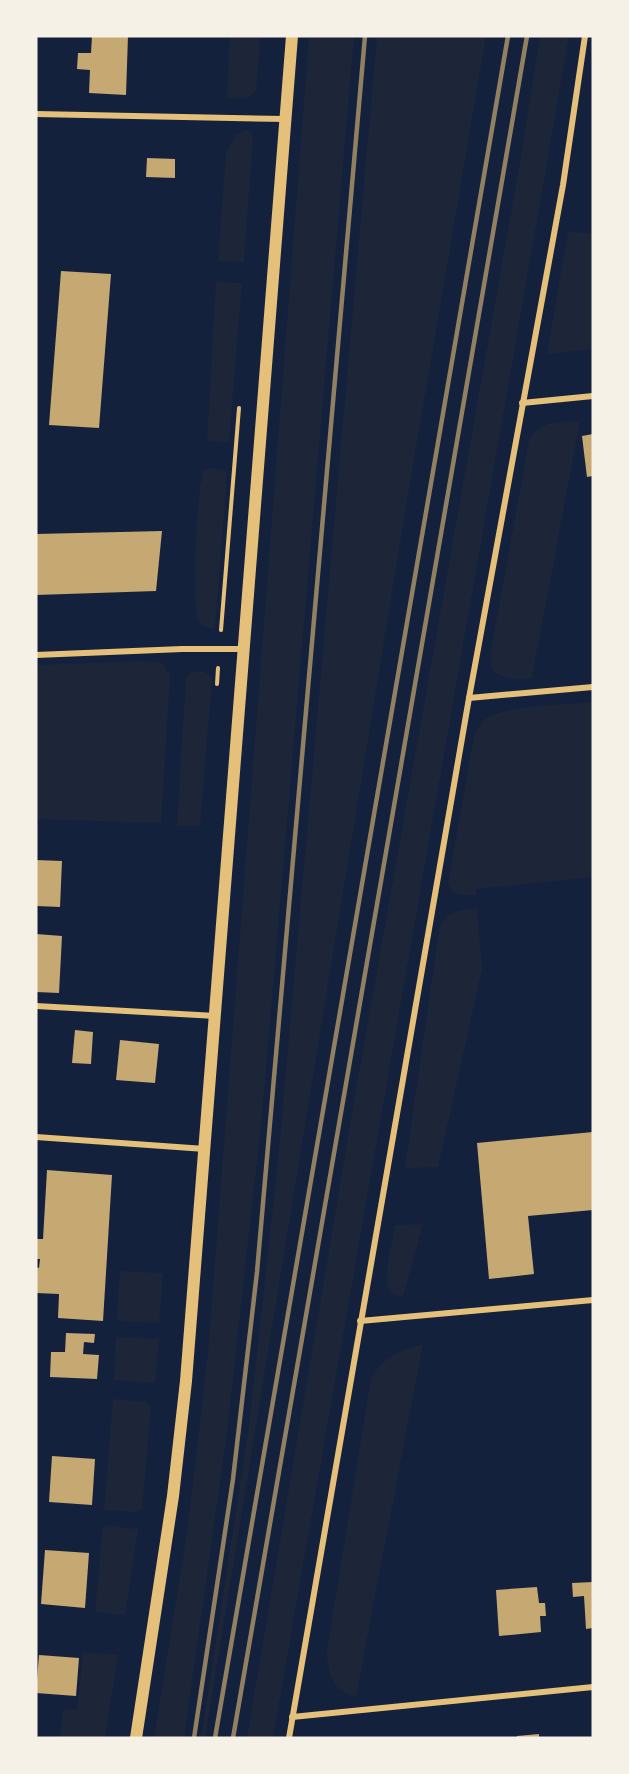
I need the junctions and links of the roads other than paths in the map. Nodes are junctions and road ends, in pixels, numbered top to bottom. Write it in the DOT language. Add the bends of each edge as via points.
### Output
graph roads {
  1 [pos="292,36"];
  2 [pos="585,36"];
  3 [pos="36,114"];
  4 [pos="286,119"];
  5 [pos="593,396"];
  6 [pos="522,403"];
  7 [pos="244,649"];
  8 [pos="36,655"];
  9 [pos="593,687"];
  10 [pos="469,699"];
  11 [pos="36,1006"];
  12 [pos="216,1016"];
  13 [pos="36,1137"];
  14 [pos="205,1149"];
  15 [pos="593,1300"];
  16 [pos="360,1321"];
  17 [pos="593,1687"];
  18 [pos="292,1717"];
  19 [pos="135,1738"];
  20 [pos="289,1738"];
  1 -- 4 [label="main road"];
  2 -- 6 [label="street" via="563,185"];
  3 -- 4 [label="street"];
  4 -- 7 [label="main road"];
  5 -- 6 [label="street"];
  6 -- 10 [label="street"];
  7 -- 8 [label="street"];
  7 -- 12 [label="main road"];
  9 -- 10 [label="street"];
  10 -- 16 [label="street"];
  11 -- 12 [label="street"];
  12 -- 14 [label="main road"];
  13 -- 14 [label="street"];
  14 -- 19 [label="main road" via="173,1496"];
  15 -- 16 [label="street"];
  16 -- 18 [label="street"];
  17 -- 18 [label="street"];
  18 -- 20 [label="street"];
}
